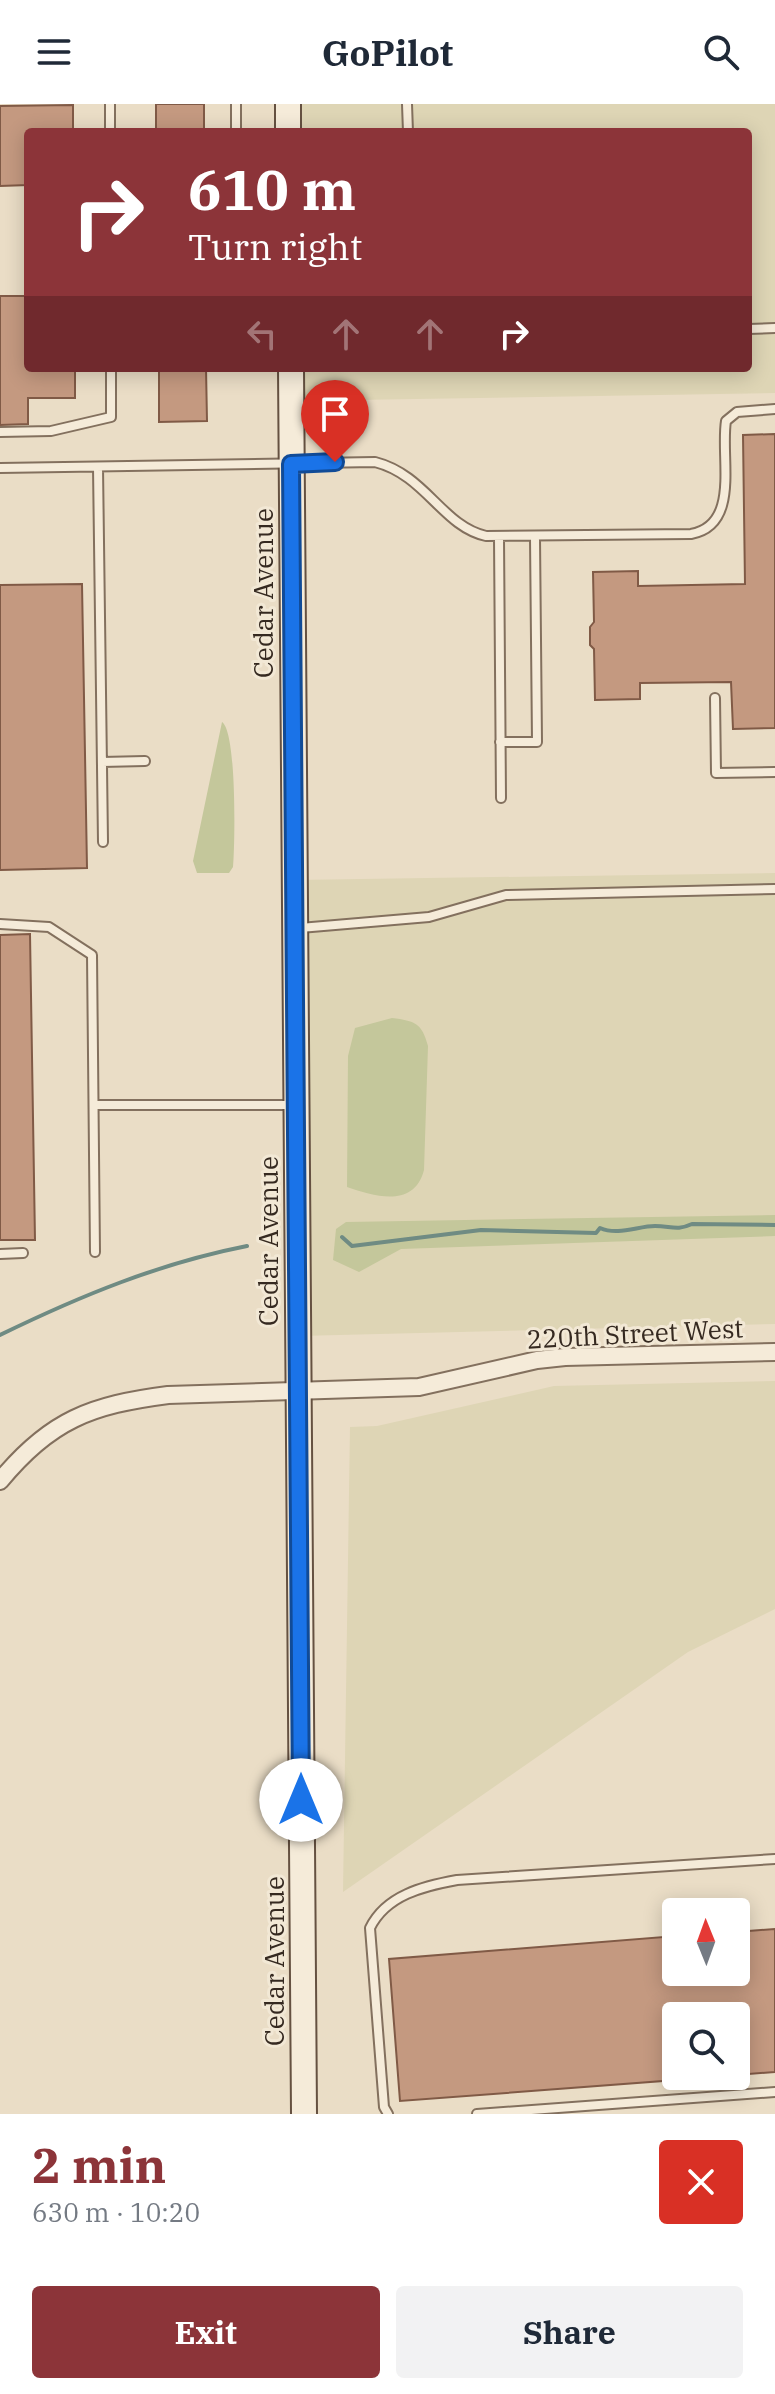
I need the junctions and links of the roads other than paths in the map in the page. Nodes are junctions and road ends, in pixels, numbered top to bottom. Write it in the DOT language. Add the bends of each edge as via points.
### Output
graph roads {
  1 [pos="110,104"];
  2 [pos="236,104"];
  3 [pos="288,104"];
  4 [pos="407,104"];
  5 [pos="110,128"];
  6 [pos="236,128"];
  7 [pos="288,128"];
  8 [pos="408,128"];
  9 [pos="775,328"];
  10 [pos="752,329"];
  11 [pos="111,372"];
  12 [pos="291,372"];
  13 [pos="775,409"];
  14 [pos="0,432"];
  15 [pos="291,464"];
  16 [pos="98,467"];
  17 [pos="0,468"];
  18 [pos="499,538"];
  19 [pos="535,538"];
  20 [pos="715,698"];
  21 [pos="500,742"];
  22 [pos="145,761"];
  23 [pos="102,762"];
  24 [pos="775,772"];
  25 [pos="501,798"];
  26 [pos="103,842"];
  27 [pos="775,889"];
  28 [pos="0,924"];
  29 [pos="295,928"];
  30 [pos="94,1105"];
  31 [pos="296,1105"];
  32 [pos="95,1252"];
  33 [pos="23,1253"];
  34 [pos="0,1254"];
  35 [pos="775,1352"];
  36 [pos="298,1392"];
  37 [pos="0,1481"];
  38 [pos="775,1859"];
  39 [pos="775,2092"];
  40 [pos="617,2103"];
  41 [pos="304,2114"];
  42 [pos="388,2114"];
  43 [pos="477,2114"];
  44 [pos="618,2114"];
  1 -- 5 [label="lane"];
  2 -- 6 [label="lane"];
  3 -- 7 [label="main road"];
  4 -- 8 [label="lane"];
  9 -- 10 [label="lane"];
  11 -- 14 [label="lane" via="111,417 51,431"];
  12 -- 15 [label="main road, Cedar Avenue"];
  13 -- 19 [label="lane" via="737,412 726,421 722,502 709,529 691,534"];
  15 -- 16 [label="lane"];
  15 -- 18 [label="lane" via="388,465 415,480 461,525"];
  15 -- 29 [label="main road, Cedar Avenue"];
  16 -- 17 [label="lane"];
  16 -- 23 [label="lane"];
  18 -- 19 [label="lane"];
  18 -- 21 [label="lane"];
  19 -- 21 [label="lane" via="537,742"];
  20 -- 24 [label="lane" via="716,773"];
  21 -- 25 [label="lane"];
  22 -- 23 [label="lane"];
  23 -- 26 [label="lane"];
  27 -- 29 [label="lane" via="506,895 429,917"];
  28 -- 30 [label="lane" via="49,927 92,955"];
  29 -- 31 [label="main road, Cedar Avenue"];
  30 -- 31 [label="lane"];
  30 -- 32 [label="lane"];
  31 -- 36 [label="main road, Cedar Avenue"];
  33 -- 34 [label="lane"];
  35 -- 36 [label="street, 220th Street West" via="565,1357 419,1387"];
  36 -- 37 [label="street, 220th Street West" via="168,1395 103,1407 44,1434"];
  36 -- 41 [label="main road, Cedar Avenue"];
  38 -- 42 [label="lane" via="457,1880 426,1886 388,1904 370,1928"];
  39 -- 40 [label="lane"];
  40 -- 43 [label="lane"];
  40 -- 44 [label="lane"];
}
